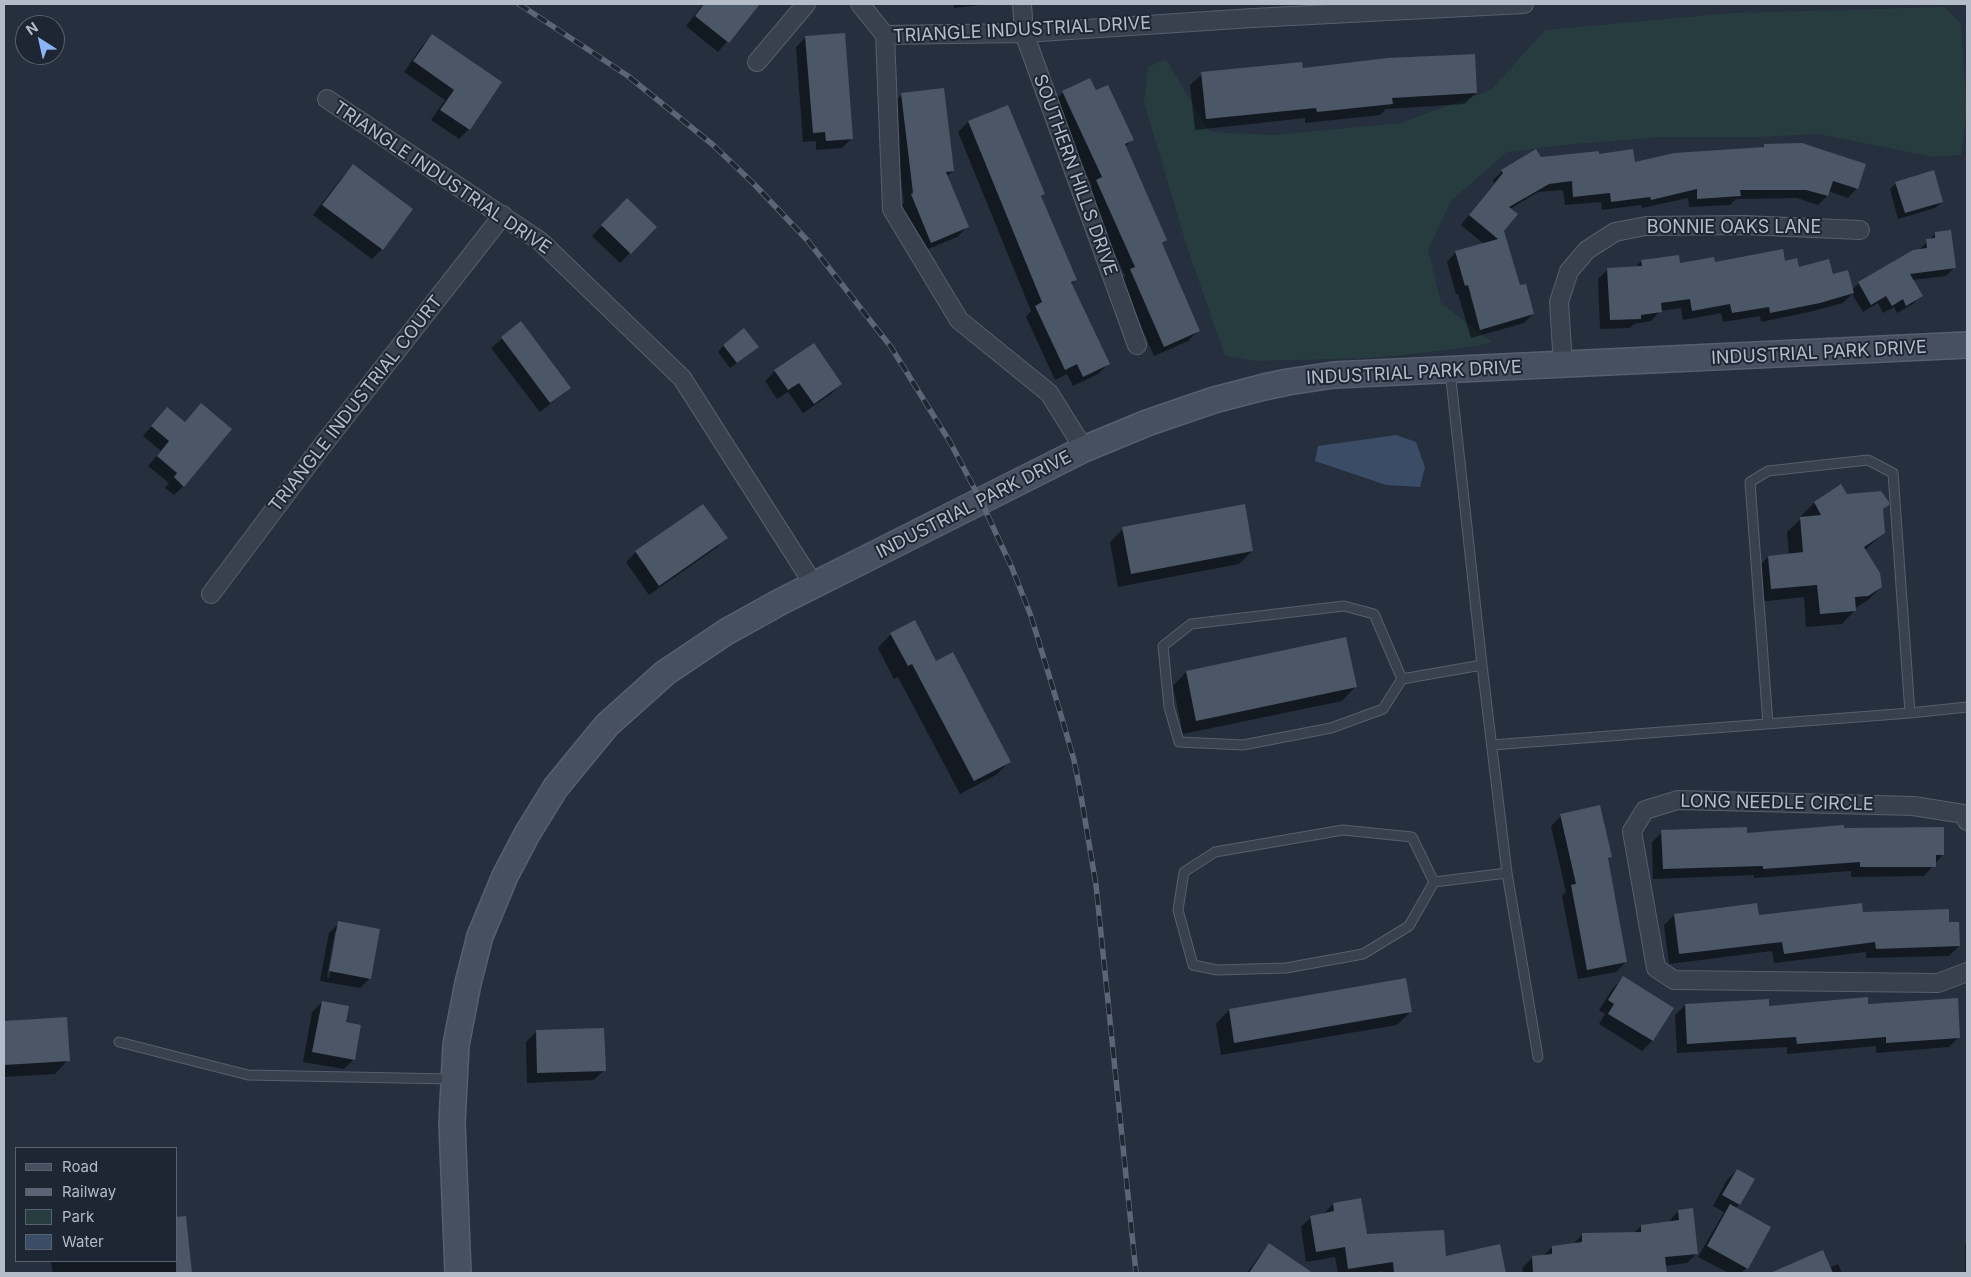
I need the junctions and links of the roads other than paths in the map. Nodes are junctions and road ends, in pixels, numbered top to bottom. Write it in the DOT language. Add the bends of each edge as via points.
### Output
graph roads {
  1 [pos="806,4"];
  2 [pos="860,4"];
  3 [pos="1022,4"];
  4 [pos="1524,4"];
  5 [pos="1454,6"];
  6 [pos="1252,11"];
  7 [pos="1024,33"];
  8 [pos="884,36"];
  9 [pos="758,62"];
  10 [pos="327,99"];
  11 [pos="503,215"];
  12 [pos="1860,230"];
  13 [pos="1137,345"];
  14 [pos="1967,345"];
  15 [pos="1563,365"];
  16 [pos="1450,370"];
  17 [pos="1084,449"];
  18 [pos="814,585"];
  19 [pos="210,594"];
  20 [pos="1482,665"];
  21 [pos="1402,679"];
  22 [pos="1967,707"];
  23 [pos="1910,713"];
  24 [pos="1768,724"];
  25 [pos="1492,745"];
  26 [pos="1967,821"];
  27 [pos="1507,874"];
  28 [pos="1434,882"];
  29 [pos="1967,972"];
  30 [pos="119,1042"];
  31 [pos="1538,1057"];
  32 [pos="455,1080"];
  33 [pos="458,1273"];
  1 -- 9 [label="street"];
  2 -- 8 [label="street"];
  3 -- 7 [label="street, SOUTHERN HILLS DRIVE"];
  4 -- 5 [label="street, TRIANGLE INDUSTRIAL DRIVE"];
  5 -- 6 [label="street, TRIANGLE INDUSTRIAL DRIVE"];
  6 -- 7 [label="street, TRIANGLE INDUSTRIAL DRIVE"];
  7 -- 8 [label="street, TRIANGLE INDUSTRIAL DRIVE"];
  7 -- 13 [label="street, SOUTHERN HILLS DRIVE"];
  8 -- 17 [label="street, TRIANGLE INDUSTRIAL DRIVE" via="892,209 959,320 1049,393"];
  10 -- 11 [label="street, TRIANGLE INDUSTRIAL DRIVE"];
  11 -- 18 [label="street, TRIANGLE INDUSTRIAL DRIVE" via="540,241 682,378"];
  11 -- 19 [label="street, TRIANGLE INDUSTRIAL COURT"];
  12 -- 15 [label="street, BONNIE OAKS LANE" via="1723,225 1646,226 1615,232 1587,250 1569,271 1559,302"];
  14 -- 15 [label="street, INDUSTRIAL PARK DRIVE"];
  15 -- 16 [label="street, INDUSTRIAL PARK DRIVE"];
  16 -- 17 [label="street, INDUSTRIAL PARK DRIVE" via="1334,375 1288,382 1206,403"];
  16 -- 20 [label="lane"];
  17 -- 18 [label="street, INDUSTRIAL PARK DRIVE"];
  18 -- 32 [label="street, INDUSTRIAL PARK DRIVE" via="726,632 665,673 607,725 556,787 505,876 480,936 456,1045"];
  20 -- 21 [label="lane"];
  20 -- 25 [label="lane"];
  21 -- 21 [label="lane" via="1374,614 1344,606 1191,624 1163,646 1169,708 1179,742 1243,745 1331,728 1383,709"];
  22 -- 23 [label="lane"];
  23 -- 24 [label="lane"];
  23 -- 24 [label="lane" via="1892,473 1868,460 1768,471 1750,482"];
  24 -- 25 [label="lane"];
  25 -- 27 [label="lane"];
  26 -- 29 [label="street, LONG NEEDLE CIRCLE" via="1964,814 1913,806 1678,800 1645,810 1632,830 1656,968 1674,980 1938,983"];
  27 -- 28 [label="lane"];
  27 -- 31 [label="lane"];
  28 -- 28 [label="lane" via="1409,926 1363,954 1286,968 1217,970 1193,965 1178,910 1184,872 1215,852 1343,830 1412,837"];
  30 -- 32 [label="lane" via="248,1074"];
  32 -- 33 [label="street, INDUSTRIAL PARK DRIVE" via="452,1123"];
}
